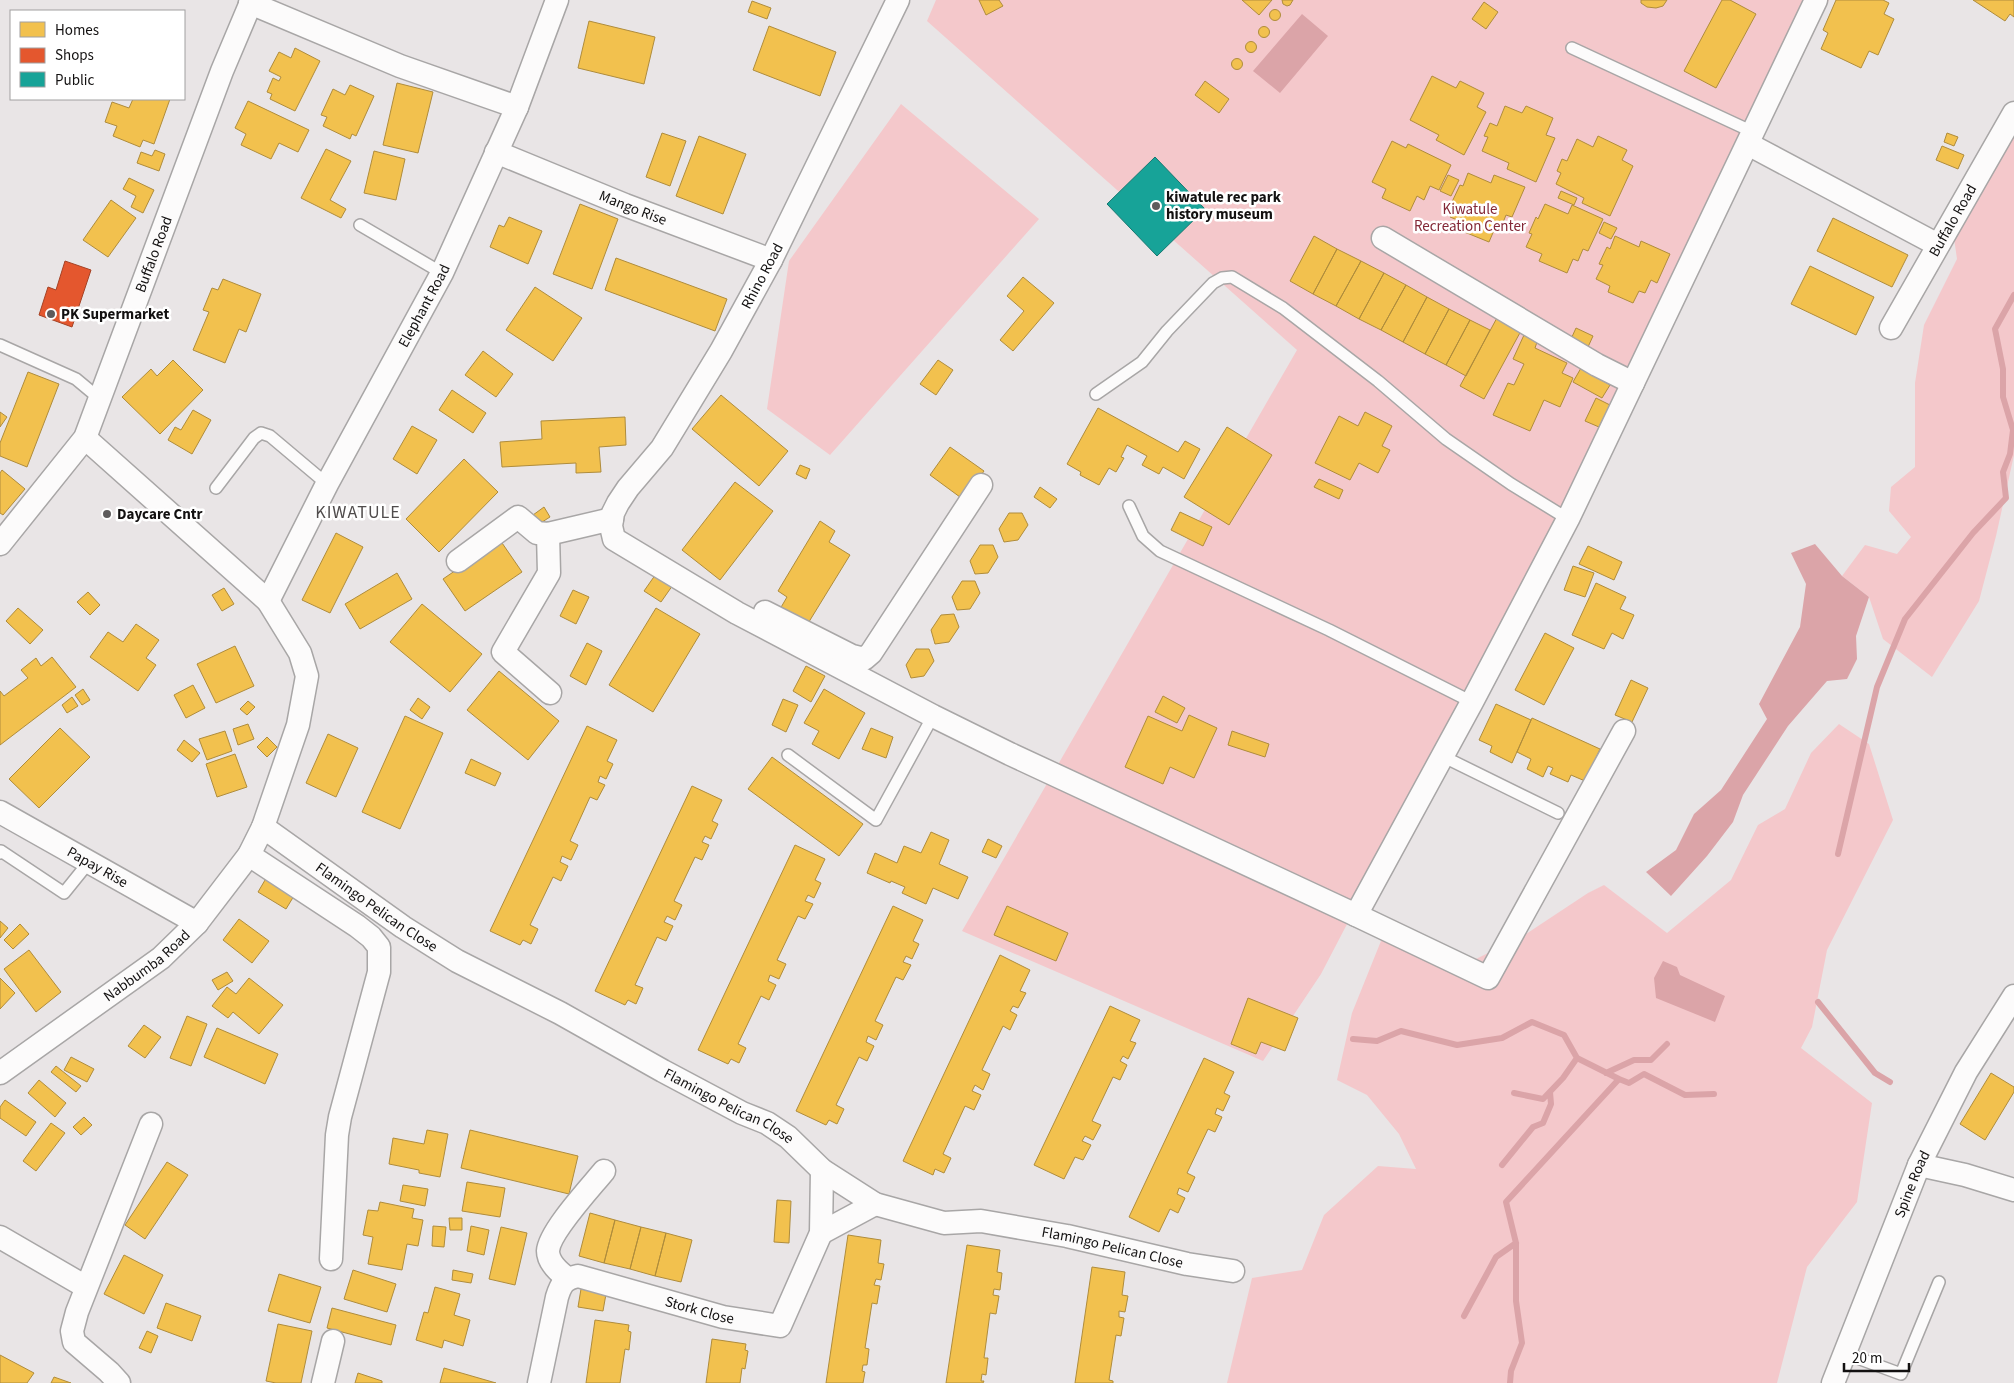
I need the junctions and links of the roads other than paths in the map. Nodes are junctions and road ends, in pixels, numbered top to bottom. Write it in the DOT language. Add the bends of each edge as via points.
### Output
graph roads {
  1 [pos="557,0"];
  2 [pos="898,0"];
  3 [pos="1816,0"];
  4 [pos="251,1"];
  5 [pos="1572,48"];
  6 [pos="517,108"];
  7 [pos="2014,113"];
  8 [pos="1750,138"];
  9 [pos="496,152"];
  10 [pos="360,225"];
  11 [pos="1383,238"];
  12 [pos="1938,245"];
  13 [pos="771,260"];
  14 [pos="442,273"];
  15 [pos="1890,328"];
  16 [pos="0,345"];
  17 [pos="1632,383"];
  18 [pos="1096,394"];
  19 [pos="100,399"];
  20 [pos="86,438"];
  21 [pos="327,484"];
  22 [pos="981,485"];
  23 [pos="216,488"];
  24 [pos="1129,506"];
  25 [pos="1568,519"];
  26 [pos="613,529"];
  27 [pos="548,534"];
  28 [pos="0,544"];
  29 [pos="458,561"];
  30 [pos="268,601"];
  31 [pos="737,613"];
  32 [pos="550,693"];
  33 [pos="1472,702"];
  34 [pos="933,716"];
  35 [pos="1624,731"];
  36 [pos="788,754"];
  37 [pos="1442,756"];
  38 [pos="0,812"];
  39 [pos="1558,813"];
  40 [pos="263,827"];
  41 [pos="0,853"];
  42 [pos="248,855"];
  43 [pos="89,862"];
  44 [pos="1356,915"];
  45 [pos="196,923"];
  46 [pos="2014,996"];
  47 [pos="0,1073"];
  48 [pos="151,1124"];
  49 [pos="1918,1165"];
  50 [pos="822,1170"];
  51 [pos="604,1171"];
  52 [pos="2014,1190"];
  53 [pos="874,1204"];
  54 [pos="821,1233"];
  55 [pos="0,1236"];
  56 [pos="331,1259"];
  57 [pos="1233,1270"];
  58 [pos="568,1278"];
  59 [pos="1939,1282"];
  60 [pos="86,1287"];
  61 [pos="333,1341"];
  62 [pos="1844,1353"];
  63 [pos="1899,1379"];
  64 [pos="119,1383"];
  65 [pos="323,1383"];
  66 [pos="539,1383"];
  67 [pos="1833,1383"];
  1 -- 6 [label="street, Elephant Road"];
  2 -- 13 [label="street, Rhino Road"];
  3 -- 8 [label="street"];
  4 -- 6 [label="street" via="400,66"];
  4 -- 19 [label="street, Buffalo Road"];
  5 -- 8 [label="lane"];
  6 -- 9 [label="street, Elephant Road"];
  7 -- 12 [label="street, Buffalo Road"];
  8 -- 12 [label="street"];
  8 -- 17 [label="street"];
  9 -- 13 [label="street, Mango Rise"];
  9 -- 14 [label="street, Elephant Road"];
  10 -- 14 [label="lane"];
  11 -- 17 [label="street"];
  12 -- 15 [label="street, Buffalo Road"];
  13 -- 26 [label="street, Rhino Road" via="662,448 618,503"];
  14 -- 21 [label="street, Elephant Road"];
  16 -- 19 [label="lane" via="76,379"];
  17 -- 25 [label="street"];
  18 -- 25 [label="lane" via="1142,362 1213,283 1232,277 1283,308 1378,381 1446,439"];
  19 -- 20 [label="street, Buffalo Road"];
  20 -- 28 [label="street, Buffalo Road"];
  20 -- 30 [label="street, Nabbumba Road"];
  21 -- 23 [label="lane" via="270,436 261,433"];
  21 -- 30 [label="street, Elephant Road"];
  22 -- 31 [label="street" via="872,653 864,659 752,606"];
  24 -- 33 [label="lane" via="1143,536 1160,551 1329,630"];
  25 -- 33 [label="street"];
  26 -- 27 [label="street"];
  26 -- 31 [label="street"];
  27 -- 29 [label="street" via="537,533 518,517"];
  27 -- 32 [label="street" via="548,573 503,652"];
  30 -- 40 [label="street, Nabbumba Road" via="300,653 307,676 298,725"];
  31 -- 34 [label="street"];
  33 -- 37 [label="street"];
  34 -- 36 [label="lane" via="876,820"];
  34 -- 44 [label="street"];
  35 -- 44 [label="street" via="1488,978"];
  37 -- 39 [label="lane"];
  37 -- 44 [label="street"];
  38 -- 43 [label="street, Papay Rise"];
  40 -- 42 [label="street, Nabbumba Road"];
  40 -- 50 [label="street, Flamingo Pelican Close" via="402,927 458,961 663,1071 742,1113 768,1123 788,1137"];
  41 -- 43 [label="lane" via="64,893"];
  42 -- 45 [label="street, Nabbumba Road"];
  42 -- 56 [label="street" via="357,926 379,947 378,972 337,1135"];
  43 -- 45 [label="street, Papay Rise"];
  45 -- 47 [label="street, Nabbumba Road" via="161,958"];
  46 -- 49 [label="street, Spine Road" via="1966,1072"];
  48 -- 60 [label="street"];
  49 -- 52 [label="street"];
  49 -- 62 [label="street, Spine Road"];
  50 -- 53 [label="street, Flamingo Pelican Close"];
  50 -- 54 [label="street, Stork Close"];
  51 -- 58 [label="street" via="552,1236 548,1252 556,1270"];
  53 -- 54 [label="street"];
  53 -- 57 [label="street, Flamingo Pelican Close" via="944,1223 982,1221 1067,1236 1187,1264"];
  54 -- 58 [label="street, Stork Close" via="780,1326 723,1317 578,1276"];
  55 -- 60 [label="street"];
  58 -- 66 [label="street" via="561,1284 557,1297"];
  59 -- 63 [label="lane"];
  60 -- 64 [label="street" via="72,1331 74,1342"];
  61 -- 65 [label="street"];
  62 -- 63 [label="lane"];
  62 -- 67 [label="street, Spine Road"];
}
